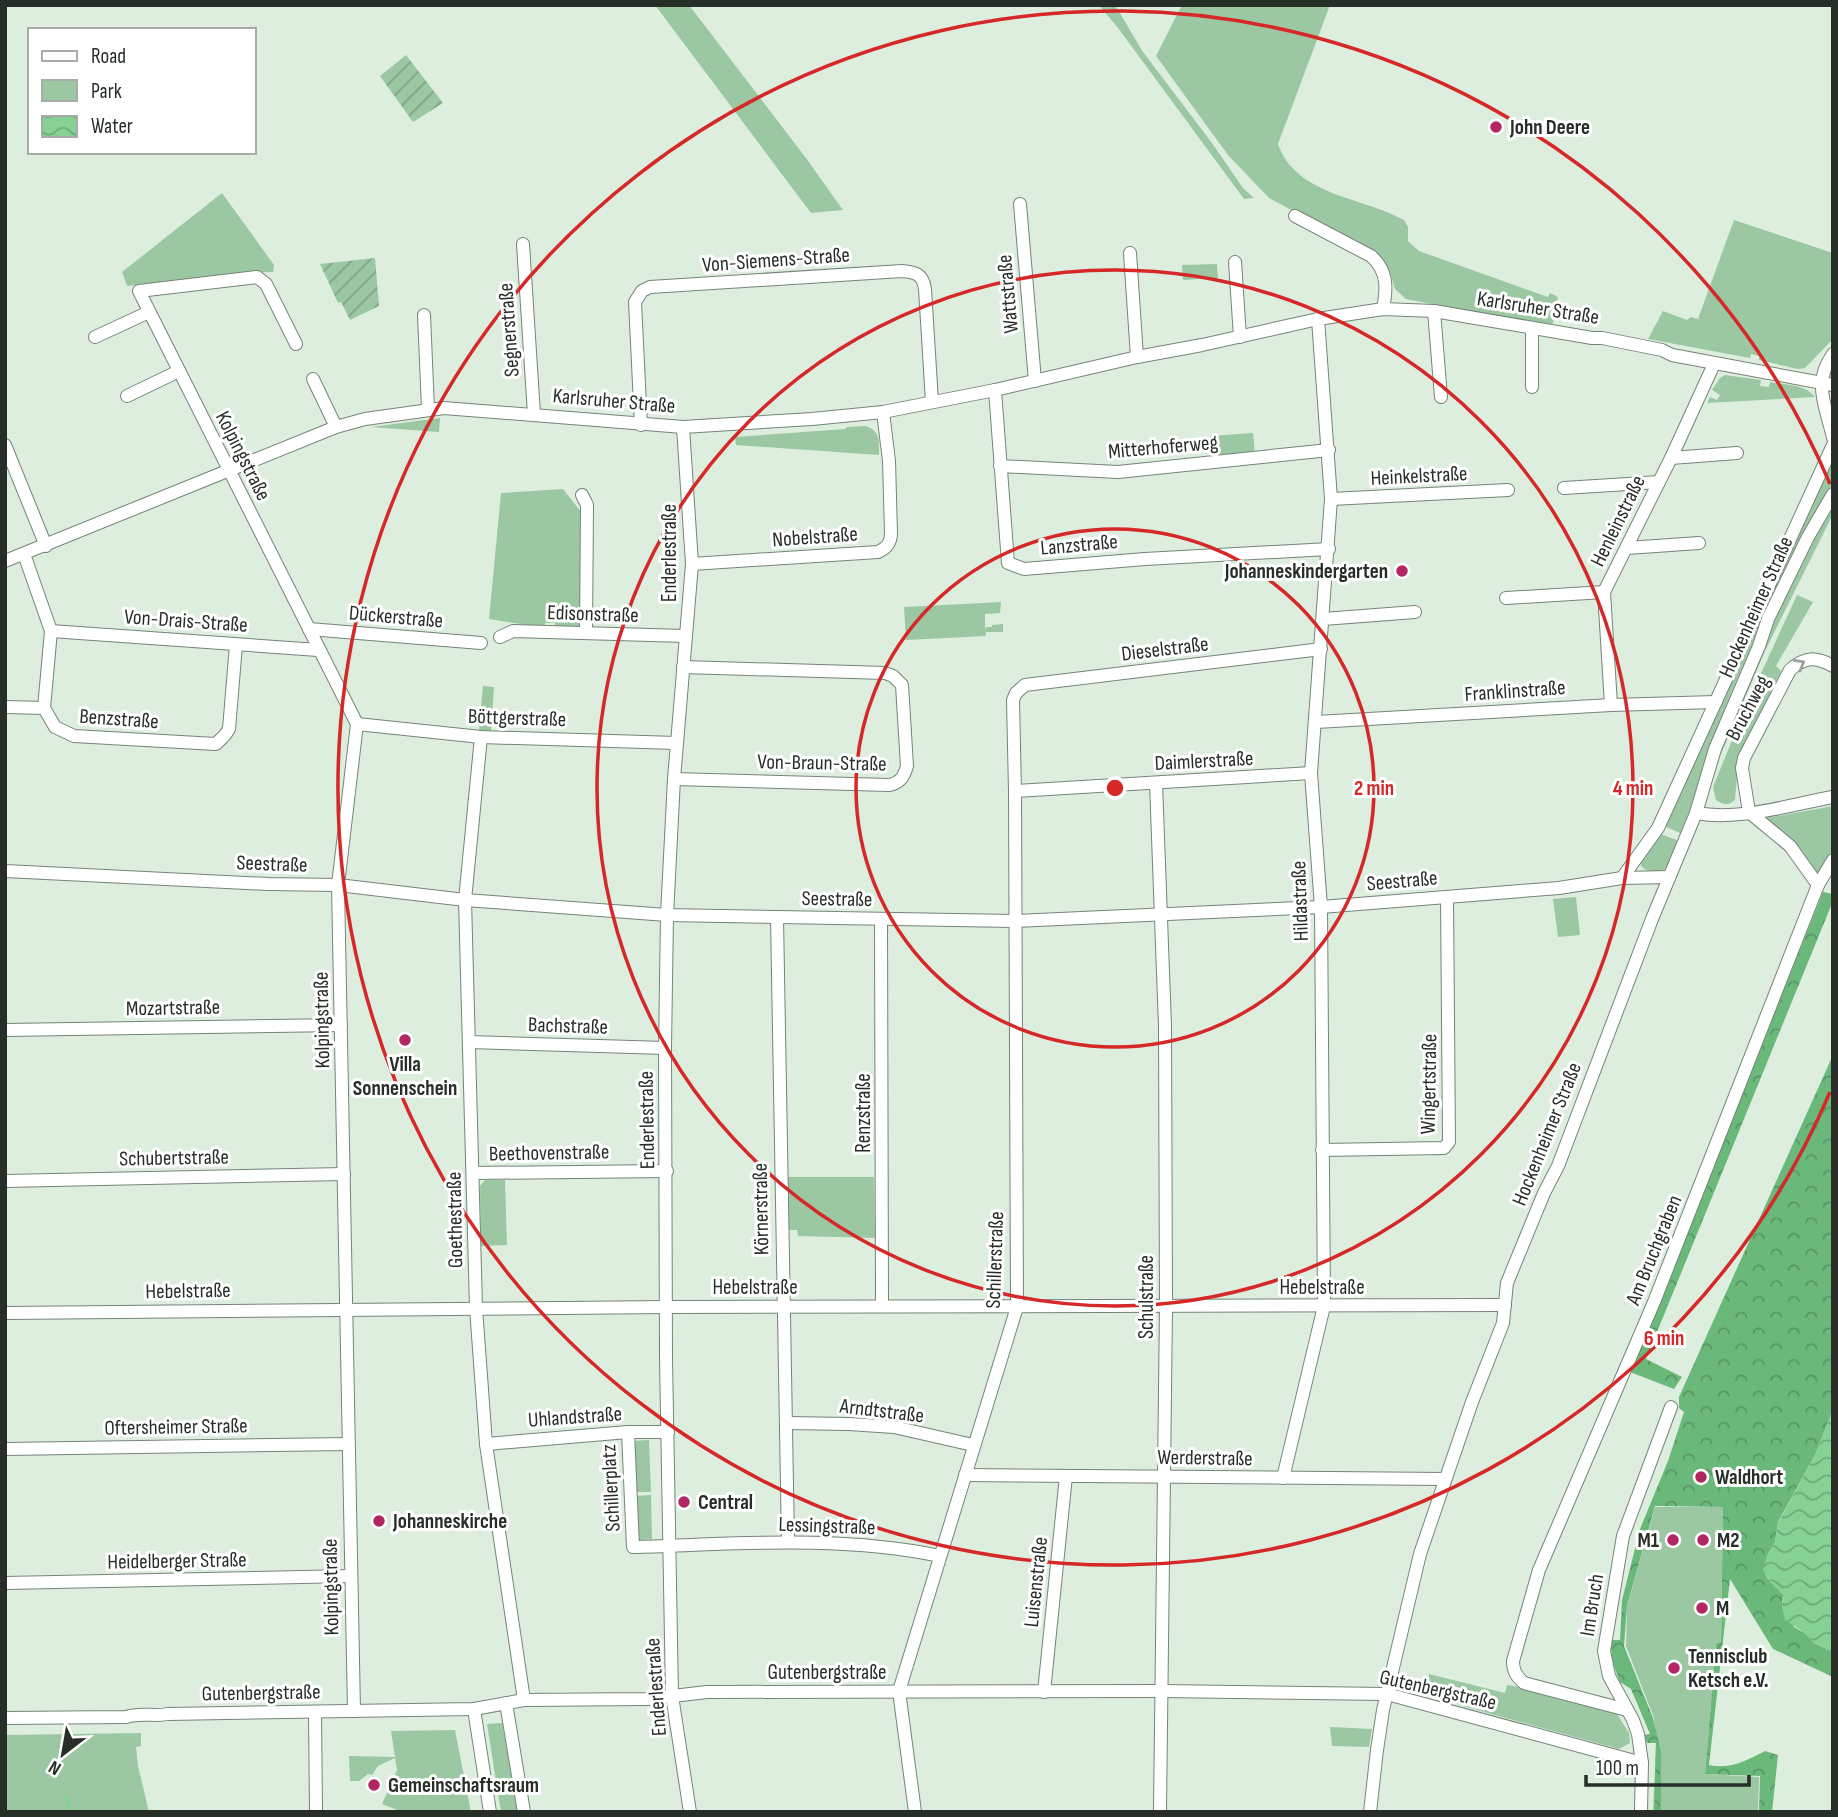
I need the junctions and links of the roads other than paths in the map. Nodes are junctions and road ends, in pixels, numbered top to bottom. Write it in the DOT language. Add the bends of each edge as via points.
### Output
graph roads {
  1 [pos="1020,204"];
  2 [pos="1295,216"];
  3 [pos="523,244"];
  4 [pos="1130,253"];
  5 [pos="1235,262"];
  6 [pos="1383,309"];
  7 [pos="1434,311"];
  8 [pos="149,312"];
  9 [pos="424,315"];
  10 [pos="1318,319"];
  11 [pos="1532,328"];
  12 [pos="1240,337"];
  13 [pos="95,338"];
  14 [pos="296,344"];
  15 [pos="1833,354"];
  16 [pos="1137,357"];
  17 [pos="1714,363"];
  18 [pos="179,371"];
  19 [pos="313,379"];
  20 [pos="1035,381"];
  21 [pos="1828,383"];
  22 [pos="1532,387"];
  23 [pos="995,390"];
  24 [pos="127,396"];
  25 [pos="1441,397"];
  26 [pos="932,402"];
  27 [pos="428,408"];
  28 [pos="883,412"];
  29 [pos="534,414"];
  30 [pos="641,425"];
  31 [pos="336,427"];
  32 [pos="683,427"];
  33 [pos="1833,438"];
  34 [pos="5,445"];
  35 [pos="1833,445"];
  36 [pos="1329,450"];
  37 [pos="1738,453"];
  38 [pos="1671,458"];
  39 [pos="1000,466"];
  40 [pos="229,471"];
  41 [pos="1659,482"];
  42 [pos="1564,488"];
  43 [pos="1508,491"];
  44 [pos="582,495"];
  45 [pos="1833,495"];
  46 [pos="1331,499"];
  47 [pos="1699,543"];
  48 [pos="46,546"];
  49 [pos="1627,548"];
  50 [pos="1329,549"];
  51 [pos="24,554"];
  52 [pos="5,561"];
  53 [pos="692,564"];
  54 [pos="1604,592"];
  55 [pos="1506,598"];
  56 [pos="1415,612"];
  57 [pos="1323,619"];
  58 [pos="309,629"];
  59 [pos="51,631"];
  60 [pos="586,633"];
  61 [pos="685,636"];
  62 [pos="500,637"];
  63 [pos="481,643"];
  64 [pos="236,645"];
  65 [pos="1321,649"];
  66 [pos="318,650"];
  67 [pos="1833,666"];
  68 [pos="683,667"];
  69 [pos="1016,693"];
  70 [pos="1717,702"];
  71 [pos="1611,705"];
  72 [pos="5,707"];
  73 [pos="44,708"];
  74 [pos="1316,722"];
  75 [pos="357,724"];
  76 [pos="481,737"];
  77 [pos="676,743"];
  78 [pos="1311,774"];
  79 [pos="674,779"];
  80 [pos="1157,783"];
  81 [pos="1015,791"];
  82 [pos="1833,797"];
  83 [pos="1749,812"];
  84 [pos="1696,813"];
  85 [pos="1833,860"];
  86 [pos="5,871"];
  87 [pos="1669,877"];
  88 [pos="1622,878"];
  89 [pos="338,885"];
  90 [pos="1818,885"];
  91 [pos="1447,897"];
  92 [pos="465,900"];
  93 [pos="1321,907"];
  94 [pos="667,915"];
  95 [pos="1163,915"];
  96 [pos="777,917"];
  97 [pos="881,919"];
  98 [pos="1014,921"];
  99 [pos="341,1025"];
  100 [pos="5,1030"];
  101 [pos="469,1042"];
  102 [pos="665,1048"];
  103 [pos="1322,1150"];
  104 [pos="667,1171"];
  105 [pos="473,1173"];
  106 [pos="344,1174"];
  107 [pos="5,1181"];
  108 [pos="1505,1305"];
  109 [pos="883,1306"];
  110 [pos="1166,1306"];
  111 [pos="1324,1306"];
  112 [pos="667,1307"];
  113 [pos="783,1307"];
  114 [pos="1017,1307"];
  115 [pos="347,1308"];
  116 [pos="476,1308"];
  117 [pos="5,1313"];
  118 [pos="1671,1407"];
  119 [pos="786,1423"];
  120 [pos="628,1432"];
  121 [pos="667,1432"];
  122 [pos="348,1444"];
  123 [pos="486,1444"];
  124 [pos="973,1446"];
  125 [pos="5,1449"];
  126 [pos="965,1475"];
  127 [pos="1066,1476"];
  128 [pos="1163,1476"];
  129 [pos="1283,1478"];
  130 [pos="1445,1479"];
  131 [pos="788,1542"];
  132 [pos="671,1546"];
  133 [pos="940,1556"];
  134 [pos="350,1576"];
  135 [pos="5,1583"];
  136 [pos="900,1691"];
  137 [pos="1162,1691"];
  138 [pos="1044,1692"];
  139 [pos="1387,1694"];
  140 [pos="672,1696"];
  141 [pos="524,1700"];
  142 [pos="506,1703"];
  143 [pos="474,1709"];
  144 [pos="1627,1710"];
  145 [pos="314,1712"];
  146 [pos="354,1712"];
  147 [pos="5,1717"];
  148 [pos="1642,1763"];
  149 [pos="316,1812"];
  150 [pos="490,1812"];
  151 [pos="524,1812"];
  152 [pos="690,1812"];
  153 [pos="915,1812"];
  154 [pos="1160,1812"];
  155 [pos="1370,1812"];
  156 [pos="1640,1812"];
  1 -- 20 [label="street, Wattstraße"];
  2 -- 6 [label="street" via="1378,262 1386,275"];
  3 -- 29 [label="street, Segnerstraße"];
  4 -- 16 [label="street"];
  5 -- 12 [label="street"];
  6 -- 7 [label="street, Karlsruher Straße"];
  6 -- 10 [label="street, Karlsruher Straße"];
  7 -- 11 [label="street, Karlsruher Straße"];
  7 -- 25 [label="street"];
  8 -- 13 [label="street"];
  8 -- 14 [label="street" via="139,291 257,277 267,284"];
  8 -- 18 [label="street, Kolpingstraße"];
  9 -- 27 [label="street"];
  10 -- 12 [label="street, Karlsruher Straße"];
  10 -- 36 [label="street, Hildastraße"];
  11 -- 17 [label="street, Karlsruher Straße"];
  11 -- 22 [label="street"];
  12 -- 16 [label="street, Karlsruher Straße"];
  15 -- 21 [label="street" via="1824,366"];
  16 -- 20 [label="street, Karlsruher Straße"];
  17 -- 21 [label="street, Karlsruher Straße"];
  17 -- 38 [label="street, Henleinstraße"];
  18 -- 24 [label="street"];
  18 -- 40 [label="street, Kolpingstraße"];
  19 -- 31 [label="street"];
  20 -- 23 [label="street, Karlsruher Straße"];
  21 -- 33 [label="street"];
  23 -- 26 [label="street, Karlsruher Straße"];
  23 -- 39 [label="street, Lanzstraße"];
  26 -- 28 [label="street, Karlsruher Straße"];
  26 -- 30 [label="street, Von-Siemens-Straße" via="925,289 916,272 650,287 635,302"];
  27 -- 29 [label="street, Karlsruher Straße"];
  27 -- 31 [label="street, Karlsruher Straße"];
  28 -- 32 [label="street, Karlsruher Straße"];
  28 -- 53 [label="street, Nobelstraße" via="891,533 884,549"];
  29 -- 30 [label="street, Karlsruher Straße"];
  30 -- 32 [label="street, Karlsruher Straße"];
  31 -- 40 [label="street, Karlsruher Straße"];
  32 -- 53 [label="street, Enderlestraße"];
  34 -- 48 [label="street"];
  35 -- 70 [label="street, Hockenheimer Straße"];
  36 -- 39 [label="street, Mitterhoferweg" via="1130,471"];
  36 -- 46 [label="street, Hildastraße"];
  37 -- 38 [label="street"];
  38 -- 41 [label="street, Henleinstraße"];
  39 -- 50 [label="street, Lanzstraße" via="1006,555 1008,563 1024,569"];
  40 -- 48 [label="street, Karlsruher Straße"];
  40 -- 58 [label="street, Kolpingstraße"];
  41 -- 42 [label="street"];
  41 -- 49 [label="street, Henleinstraße"];
  43 -- 46 [label="street, Heinkelstraße"];
  44 -- 60 [label="street" via="587,505"];
  45 -- 84 [label="street, Hockenheimer Straße" via="1768,619 1716,749"];
  46 -- 50 [label="street, Hildastraße"];
  47 -- 49 [label="street"];
  48 -- 51 [label="street, Karlsruher Straße"];
  49 -- 54 [label="street, Henleinstraße"];
  50 -- 57 [label="street, Hildastraße"];
  51 -- 52 [label="street, Karlsruher Straße"];
  51 -- 59 [label="street"];
  53 -- 61 [label="street, Enderlestraße"];
  54 -- 55 [label="street"];
  54 -- 71 [label="street, Henleinstraße"];
  56 -- 57 [label="street"];
  57 -- 65 [label="street, Hildastraße"];
  58 -- 63 [label="street, Dückerstraße"];
  58 -- 66 [label="street, Kolpingstraße"];
  59 -- 64 [label="street, Von-Drais-Straße"];
  59 -- 73 [label="street"];
  60 -- 61 [label="street, Edisonstraße"];
  60 -- 62 [label="street, Edisonstraße" via="513,631"];
  61 -- 68 [label="street, Enderlestraße"];
  64 -- 66 [label="street, Von-Drais-Straße"];
  64 -- 73 [label="street, Benzstraße" via="229,729 216,744 74,736 55,727"];
  65 -- 69 [label="street, Dieselstraße" via="1025,685"];
  65 -- 74 [label="street, Hildastraße"];
  66 -- 75 [label="street, Kolpingstraße"];
  83 -- 67 [label="street, Bruchweg, one-way" via="1744,758 1790,670 1808,658"];
  68 -- 77 [label="street, Enderlestraße"];
  68 -- 79 [label="street, Von-Braun-Straße" via="893,676 902,685 907,766 904,776 889,785"];
  69 -- 81 [label="street, Schillerstraße"];
  70 -- 71 [label="street, Franklinstraße"];
  70 -- 88 [label="street, Hockenheimer Straße" via="1658,828"];
  71 -- 74 [label="street, Franklinstraße"];
  72 -- 73 [label="street"];
  74 -- 78 [label="street, Hildastraße"];
  75 -- 76 [label="street, Böttgerstraße"];
  75 -- 89 [label="street, Kolpingstraße"];
  76 -- 77 [label="street, Böttgerstraße"];
  76 -- 92 [label="street, Goethestraße"];
  77 -- 79 [label="street, Enderlestraße"];
  78 -- 80 [label="street, Daimlerstraße"];
  78 -- 93 [label="street, Hildastraße"];
  79 -- 94 [label="street, Enderlestraße"];
  80 -- 81 [label="street, Daimlerstraße"];
  80 -- 95 [label="street, Schulstraße"];
  81 -- 98 [label="street, Schillerstraße"];
  82 -- 83 [label="street"];
  83 -- 84 [label="street"];
  83 -- 90 [label="street" via="1790,846"];
  84 -- 87 [label="street, Hockenheimer Straße"];
  85 -- 90 [label="street, Am Bruchgraben"];
  86 -- 89 [label="street, Seestraße"];
  87 -- 88 [label="street, Seestraße"];
  87 -- 108 [label="street, Hockenheimer Straße" via="1558,1166 1507,1283"];
  88 -- 91 [label="street, Seestraße"];
  89 -- 92 [label="street, Seestraße"];
  89 -- 99 [label="street, Kolpingstraße"];
  90 -- 144 [label="street, Am Bruchgraben" via="1654,1302 1539,1570 1513,1661 1517,1677 1524,1683"];
  91 -- 93 [label="street, Seestraße"];
  91 -- 103 [label="street, Wingertstraße" via="1450,1142 1444,1148"];
  92 -- 94 [label="street, Seestraße"];
  92 -- 101 [label="street, Goethestraße"];
  93 -- 95 [label="street, Seestraße"];
  93 -- 103 [label="street, Hildastraße"];
  94 -- 96 [label="street, Seestraße"];
  94 -- 102 [label="street, Enderlestraße"];
  95 -- 98 [label="street, Seestraße"];
  95 -- 110 [label="street, Schulstraße"];
  96 -- 97 [label="street, Seestraße"];
  96 -- 113 [label="street, Körnerstraße"];
  97 -- 98 [label="street, Seestraße"];
  97 -- 109 [label="street, Renzstraße"];
  98 -- 114 [label="street, Schillerstraße"];
  99 -- 100 [label="street, Mozartstraße"];
  99 -- 106 [label="street, Kolpingstraße"];
  101 -- 102 [label="street, Bachstraße"];
  101 -- 105 [label="street, Goethestraße"];
  102 -- 104 [label="street, Enderlestraße"];
  103 -- 111 [label="street, Hildastraße"];
  104 -- 105 [label="street, Beethovenstraße"];
  104 -- 112 [label="street, Enderlestraße"];
  105 -- 116 [label="street, Goethestraße"];
  106 -- 107 [label="street, Schubertstraße"];
  106 -- 115 [label="street, Kolpingstraße"];
  108 -- 111 [label="street, Hebelstraße"];
  108 -- 130 [label="street, Hockenheimer Straße" via="1503,1323"];
  109 -- 113 [label="street, Hebelstraße"];
  109 -- 114 [label="street, Hebelstraße"];
  110 -- 111 [label="street, Hebelstraße"];
  110 -- 114 [label="street, Hebelstraße"];
  110 -- 128 [label="street, Schulstraße"];
  111 -- 129 [label="street, Hildastraße"];
  112 -- 113 [label="street, Hebelstraße"];
  112 -- 116 [label="street, Hebelstraße"];
  112 -- 121 [label="street, Enderlestraße"];
  113 -- 119 [label="street, Körnerstraße"];
  114 -- 124 [label="street, Schillerstraße"];
  115 -- 116 [label="street, Hebelstraße"];
  115 -- 117 [label="street, Hebelstraße"];
  115 -- 122 [label="street, Kolpingstraße"];
  116 -- 123 [label="street, Goethestraße"];
  118 -- 144 [label="street, Im Bruch" via="1623,1536 1604,1651 1609,1676"];
  119 -- 124 [label="street, Arndtstraße" via="894,1427"];
  119 -- 131 [label="street, Körnerstraße"];
  120 -- 121 [label="street, Uhlandstraße"];
  120 -- 123 [label="street, Uhlandstraße"];
  120 -- 132 [label="street, Schillerplatz" via="633,1547"];
  121 -- 132 [label="street, Enderlestraße"];
  122 -- 125 [label="street, Oftersheimer Straße"];
  122 -- 134 [label="street, Kolpingstraße"];
  123 -- 141 [label="street, Goethestraße"];
  124 -- 126 [label="street, Schillerstraße"];
  126 -- 127 [label="street, Werderstraße"];
  126 -- 133 [label="street, Schillerstraße"];
  127 -- 128 [label="street, Werderstraße"];
  127 -- 138 [label="street, Luisenstraße"];
  128 -- 129 [label="street, Werderstraße"];
  128 -- 137 [label="street, Schulstraße"];
  129 -- 130 [label="street, Werderstraße"];
  130 -- 139 [label="street, Hockenheimer Straße" via="1420,1554"];
  131 -- 132 [label="street, Lessingstraße"];
  131 -- 133 [label="street, Lessingstraße"];
  132 -- 140 [label="street, Enderlestraße"];
  133 -- 136 [label="street, Schillerstraße"];
  134 -- 135 [label="street, Heidelberger Straße"];
  134 -- 146 [label="street, Kolpingstraße"];
  136 -- 138 [label="street, Gutenbergstraße"];
  136 -- 140 [label="street, Gutenbergstraße"];
  136 -- 153 [label="street, Schillerstraße"];
  137 -- 138 [label="street, Gutenbergstraße"];
  137 -- 139 [label="street, Gutenbergstraße"];
  137 -- 154 [label="street, Schulstraße"];
  139 -- 148 [label="street, Gutenbergstraße"];
  139 -- 155 [label="street, Hockenheimer Straße"];
  140 -- 141 [label="street, Gutenbergstraße"];
  140 -- 152 [label="street, Enderlestraße"];
  141 -- 142 [label="street, Gutenbergstraße"];
  142 -- 143 [label="street, Gutenbergstraße"];
  142 -- 151 [label="street"];
  143 -- 146 [label="street, Gutenbergstraße"];
  143 -- 150 [label="street"];
  144 -- 148 [label="street, Im Bruch" via="1638,1734"];
  145 -- 146 [label="street, Gutenbergstraße"];
  145 -- 147 [label="street, Gutenbergstraße"];
  145 -- 149 [label="street"];
  148 -- 156 [label="street, Im Bruch"];
}
